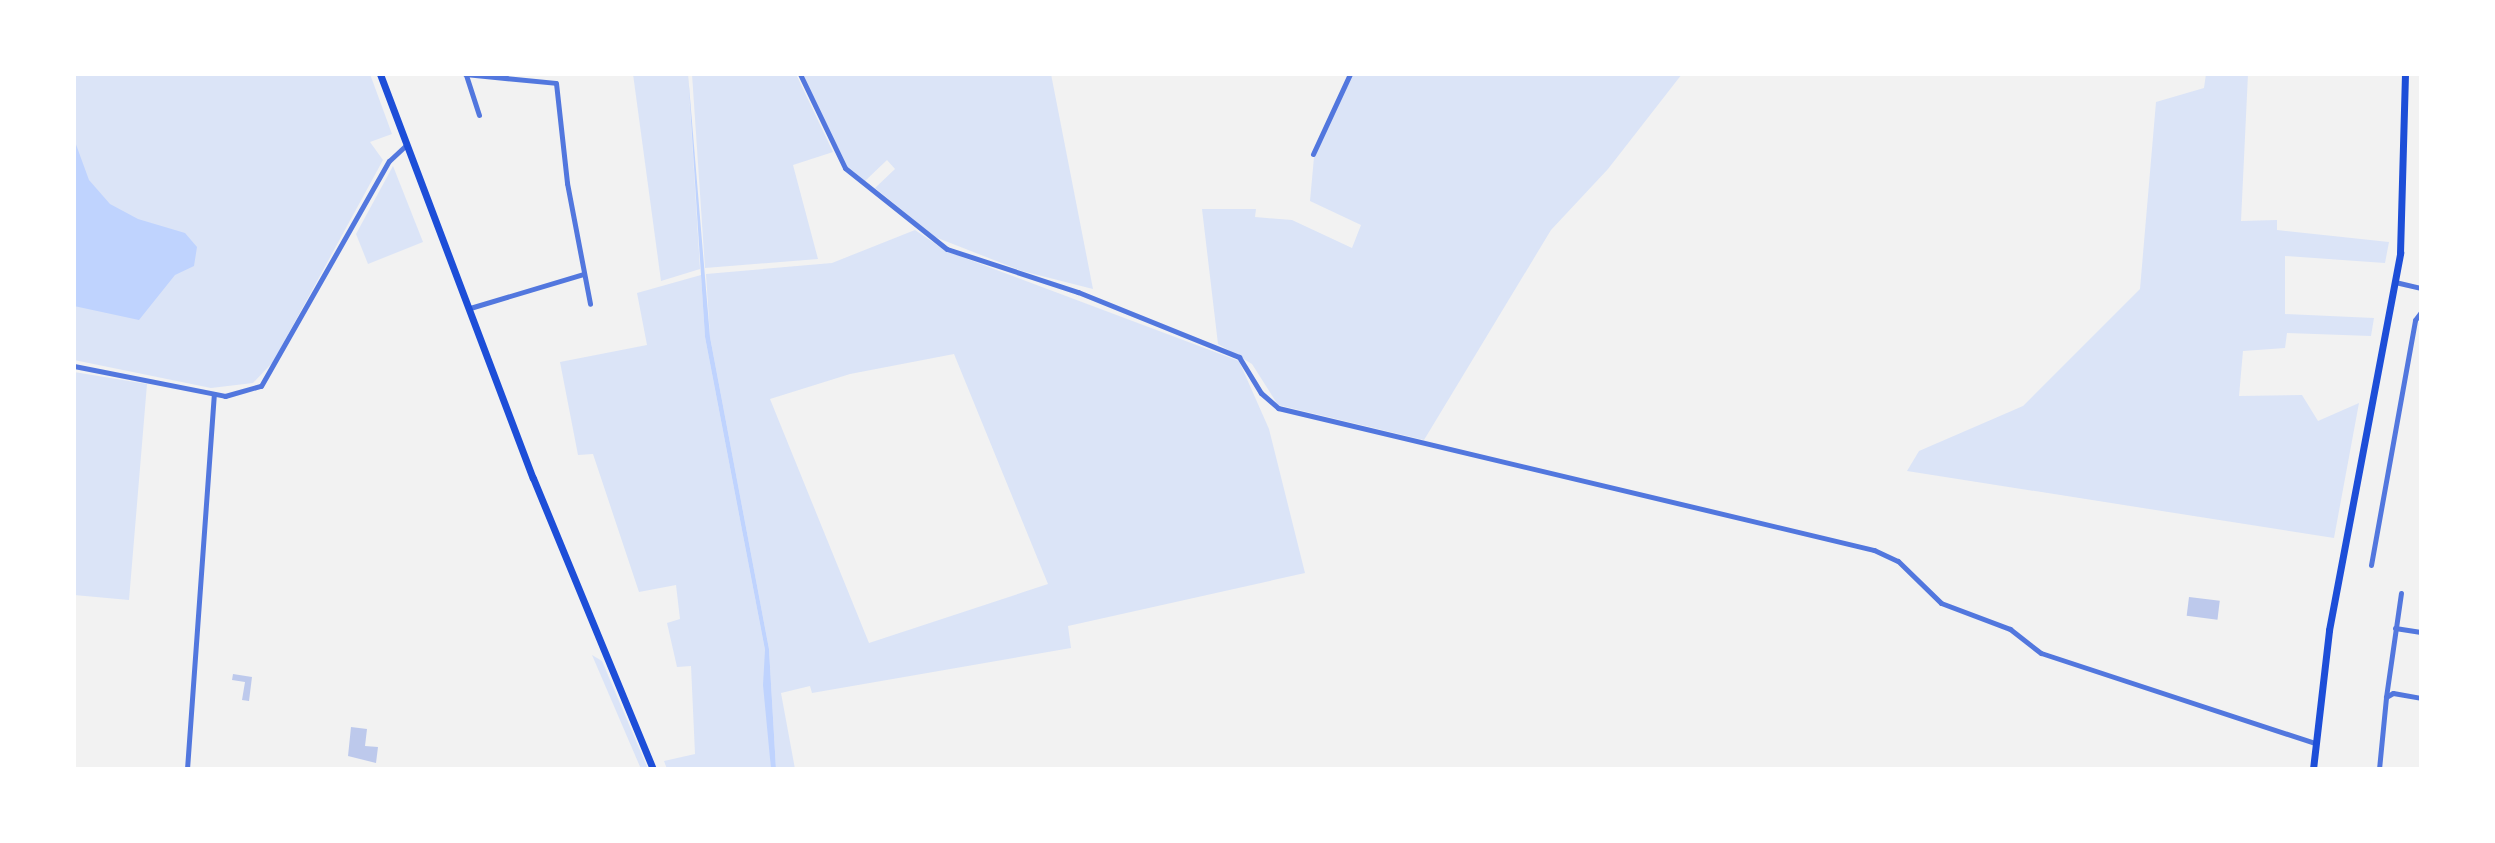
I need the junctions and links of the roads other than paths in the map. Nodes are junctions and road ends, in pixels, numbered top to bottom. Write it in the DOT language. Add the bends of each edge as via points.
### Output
graph roads {
  1 [pos="380,74"];
  2 [pos="465,74"];
  3 [pos="800,74"];
  4 [pos="1350,74"];
  5 [pos="2405,74"];
  6 [pos="479,115"];
  7 [pos="405,146"];
  8 [pos="1313,154"];
  9 [pos="583,274"];
  10 [pos="2395,282"];
  11 [pos="2421,288"];
  12 [pos="590,304"];
  13 [pos="470,308"];
  14 [pos="2421,312"];
  15 [pos="74,366"];
  16 [pos="214,394"];
  17 [pos="2371,565"];
  18 [pos="2401,593"];
  19 [pos="2395,628"];
  20 [pos="2421,632"];
  21 [pos="2386,697"];
  22 [pos="2421,698"];
  23 [pos="2315,743"];
  24 [pos="187,769"];
  25 [pos="653,769"];
  26 [pos="2313,769"];
  27 [pos="2379,769"];
  1 -- 7 [label="main road"];
  2 -- 6 [label="street"];
  2 -- 9 [label="street" via="556,83"];
  3 -- 23 [label="street" via="845,168 947,249 1078,292 1239,357 1261,393 1278,408 1874,550 1898,561 1941,603 2010,629 2041,653"];
  4 -- 8 [label="street"];
  5 -- 10 [label="main road" via="2405,197"];
  7 -- 13 [label="main road"];
  7 -- 16 [label="street" via="389,161 269,379 246,393"];
  9 -- 12 [label="street"];
  9 -- 13 [label="street"];
  10 -- 11 [label="street"];
  10 -- 23 [label="main road" via="2331,619"];
  13 -- 25 [label="main road" via="533,478"];
  14 -- 17 [label="street" via="2415,320"];
  15 -- 16 [label="street"];
  16 -- 24 [label="street"];
  18 -- 19 [label="street"];
  19 -- 20 [label="street"];
  19 -- 21 [label="street"];
  21 -- 22 [label="street" via="2393,693"];
  21 -- 27 [label="street"];
  23 -- 26 [label="main road"];
}
